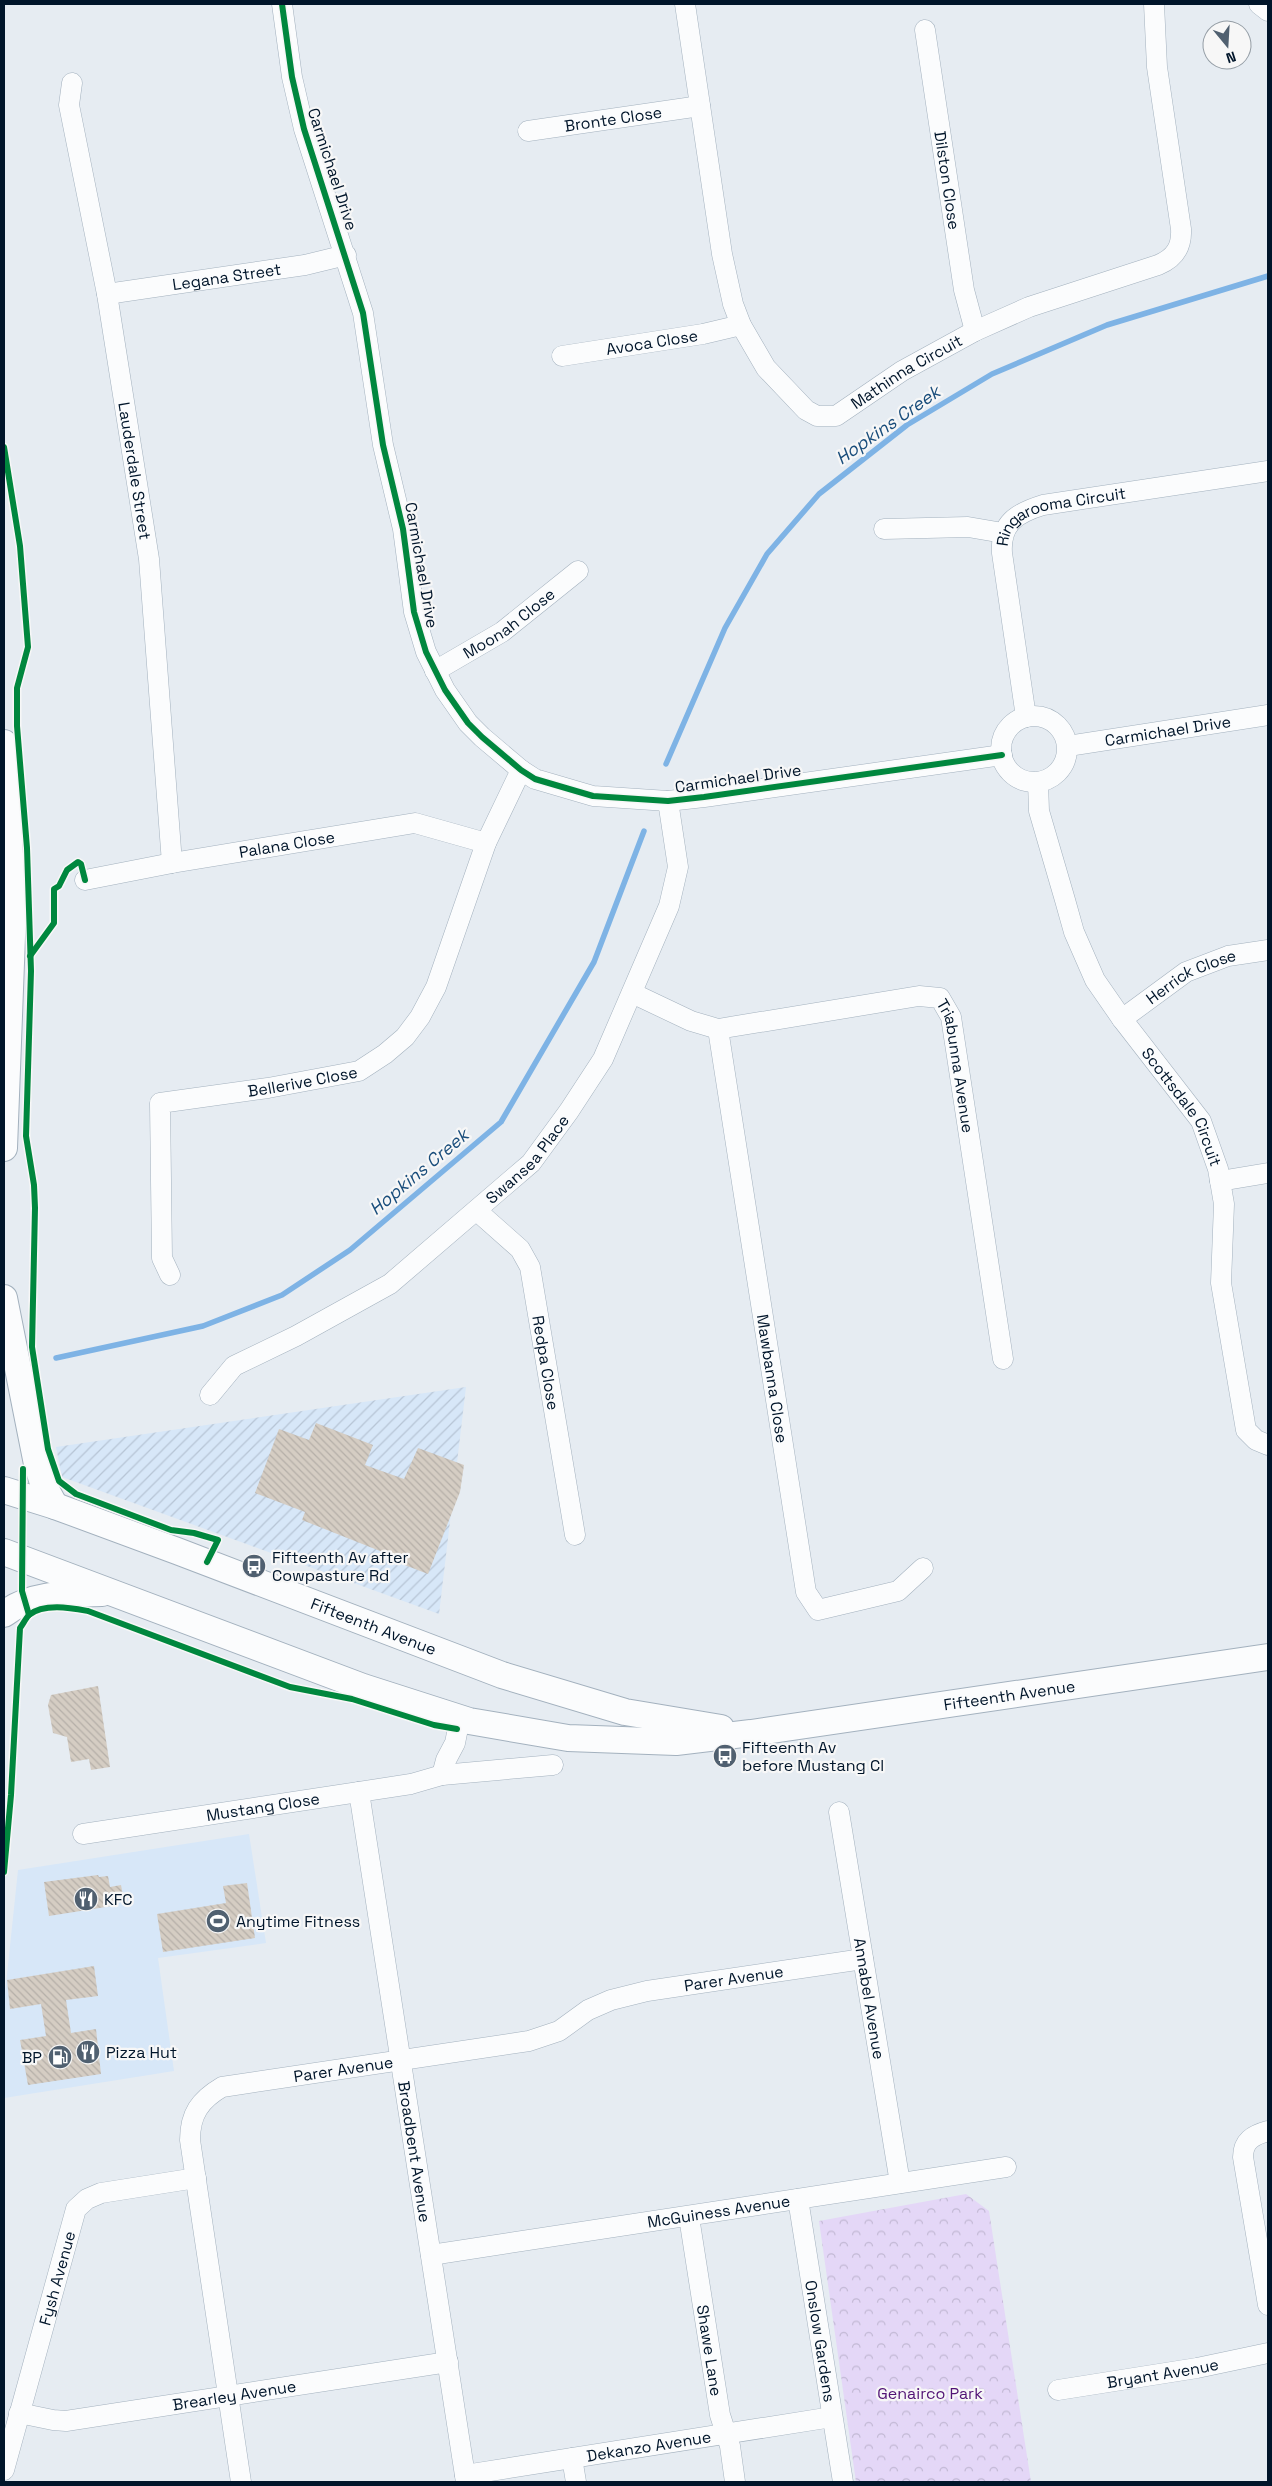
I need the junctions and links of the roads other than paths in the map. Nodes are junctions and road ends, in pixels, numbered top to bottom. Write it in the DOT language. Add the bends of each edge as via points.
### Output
graph roads {
  1 [pos="282,4"];
  2 [pos="685,4"];
  3 [pos="1154,4"];
  4 [pos="1259,4"];
  5 [pos="1268,11"];
  6 [pos="925,30"];
  7 [pos="72,83"];
  8 [pos="700,106"];
  9 [pos="528,131"];
  10 [pos="346,255"];
  11 [pos="107,294"];
  12 [pos="741,325"];
  13 [pos="975,331"];
  14 [pos="562,356"];
  15 [pos="1268,471"];
  16 [pos="884,529"];
  17 [pos="1003,533"];
  18 [pos="578,571"];
  19 [pos="435,671"];
  20 [pos="1268,715"];
  21 [pos="1026,717"];
  22 [pos="4,743"];
  23 [pos="1068,746"];
  24 [pos="1002,755"];
  25 [pos="520,770"];
  26 [pos="1038,782"];
  27 [pos="668,801"];
  28 [pos="486,842"];
  29 [pos="172,863"];
  30 [pos="86,880"];
  31 [pos="1268,950"];
  32 [pos="632,994"];
  33 [pos="1122,1020"];
  34 [pos="718,1029"];
  35 [pos="4,1148"];
  36 [pos="1268,1173"];
  37 [pos="1220,1181"];
  38 [pos="477,1211"];
  39 [pos="170,1275"];
  40 [pos="4,1298"];
  41 [pos="1002,1359"];
  42 [pos="210,1395"];
  43 [pos="1268,1445"];
  44 [pos="4,1490"];
  45 [pos="55,1506"];
  46 [pos="574,1535"];
  47 [pos="4,1552"];
  48 [pos="923,1568"];
  49 [pos="115,1593"];
  50 [pos="4,1614"];
  51 [pos="1268,1657"];
  52 [pos="460,1718"];
  53 [pos="751,1733"];
  54 [pos="554,1765"];
  55 [pos="442,1775"];
  56 [pos="359,1792"];
  57 [pos="839,1812"];
  58 [pos="83,1834"];
  59 [pos="863,1959"];
  60 [pos="401,2060"];
  61 [pos="1259,2135"];
  62 [pos="1006,2166"];
  63 [pos="196,2178"];
  64 [pos="900,2184"];
  65 [pos="798,2200"];
  66 [pos="689,2217"];
  67 [pos="431,2255"];
  68 [pos="1268,2305"];
  69 [pos="1268,2353"];
  70 [pos="448,2362"];
  71 [pos="1058,2390"];
  72 [pos="228,2396"];
  73 [pos="19,2413"];
  74 [pos="832,2417"];
  75 [pos="726,2434"];
  76 [pos="572,2458"];
  77 [pos="4,2470"];
  78 [pos="466,2478"];
  79 [pos="241,2482"];
  80 [pos="576,2482"];
  81 [pos="735,2482"];
  82 [pos="843,2482"];
  1 -- 10 [label="street, Carmichael Drive" via="292,77 304,129"];
  2 -- 8 [label="street, Mathinna Circuit"];
  3 -- 13 [label="street, Mathinna Circuit" via="1157,67 1181,229 1179,249 1174,256 1158,265 1029,307"];
  4 -- 5 [label="street"];
  6 -- 13 [label="street, Dilston Close" via="964,290"];
  7 -- 11 [label="street, Lauderdale Street" via="69,105"];
  8 -- 9 [label="street, Bronte Close"];
  8 -- 12 [label="street, Mathinna Circuit" via="724,262"];
  10 -- 11 [label="street, Legana Street"];
  10 -- 19 [label="street, Carmichael Drive" via="366,327 383,445 403,529 414,612"];
  11 -- 29 [label="street, Lauderdale Street" via="149,559"];
  12 -- 13 [label="street, Mathinna Circuit" via="781,387 806,410 827,417 846,412 902,371"];
  12 -- 14 [label="street, Avoca Close"];
  15 -- 17 [label="street, Ringarooma Circuit" via="1043,505 1017,516"];
  16 -- 17 [label="street" via="968,527"];
  17 -- 21 [label="street, Ringarooma Circuit" via="1002,553"];
  18 -- 19 [label="street, Moonah Close" via="502,632"];
  19 -- 25 [label="street, Carmichael Drive" via="468,723"];
  20 -- 23 [label="street, Carmichael Drive"];
  21 -- 23 [label="street" via="1044,717 1054,722 1065,735"];
  21 -- 24 [label="street" via="1005,732"];
  22 -- 35 [label="main road" via="13,910"];
  23 -- 26 [label="street" via="1062,767 1056,774"];
  24 -- 26 [label="street" via="1008,769 1016,776"];
  24 -- 27 [label="street, Carmichael Drive"];
  25 -- 27 [label="street, Carmichael Drive" via="535,779 593,796"];
  25 -- 28 [label="street, Bellerive Close"];
  26 -- 33 [label="street, Scottsdale Circuit" via="1040,811 1074,932 1095,980"];
  27 -- 32 [label="street, Swansea Place" via="678,867 669,906"];
  28 -- 29 [label="street, Palana Close" via="415,823"];
  28 -- 39 [label="street, Bellerive Close" via="436,987 405,1037 385,1054 359,1071 160,1103 162,1258"];
  29 -- 30 [label="street, Palana Close"];
  31 -- 33 [label="street, Herrick Close" via="1228,956 1186,972"];
  32 -- 34 [label="street, Triabunna Avenue" via="691,1021"];
  32 -- 38 [label="street, Swansea Place" via="603,1059 569,1111 531,1163"];
  33 -- 37 [label="street, Scottsdale Circuit" via="1201,1121"];
  34 -- 41 [label="street, Triabunna Avenue" via="919,996 940,998 951,1017"];
  34 -- 48 [label="street, Mawbanna Close" via="806,1592 818,1610 898,1591"];
  36 -- 37 [label="street"];
  37 -- 43 [label="street, Scottsdale Circuit" via="1224,1204 1221,1283 1246,1430 1256,1440"];
  38 -- 42 [label="street, Swansea Place" via="390,1284 234,1366"];
  38 -- 46 [label="street, Redpa Close" via="520,1248 530,1267"];
  40 -- 45 [label="main road" via="38,1464 44,1486"];
  44 -- 45 [label="main road, Fifteenth Avenue"];
  45 -- 53 [label="main road, Fifteenth Avenue" via="502,1675 625,1712"];
  47 -- 49 [label="main road, Fifteenth Avenue"];
  49 -- 50 [label="main road" via="61,1594 26,1603"];
  49 -- 52 [label="main road, Fifteenth Avenue" via="363,1687"];
  51 -- 53 [label="main road, Fifteenth Avenue"];
  52 -- 53 [label="main road, Fifteenth Avenue" via="568,1738 676,1742"];
  52 -- 55 [label="street" via="455,1743"];
  54 -- 55 [label="street, Mustang Close"];
  55 -- 56 [label="street, Mustang Close" via="411,1784"];
  56 -- 58 [label="street, Mustang Close"];
  56 -- 60 [label="street, Broadbent Avenue"];
  57 -- 59 [label="street, Annabel Avenue"];
  59 -- 60 [label="street, Parer Avenue" via="646,1991 611,2000 588,2010 559,2031 529,2041"];
  59 -- 64 [label="street, Annabel Avenue"];
  60 -- 63 [label="street, Parer Avenue" via="222,2087 207,2096 190,2125"];
  60 -- 67 [label="street, Broadbent Avenue"];
  61 -- 68 [label="street" via="1243,2147 1243,2157"];
  62 -- 64 [label="street, McGuiness Avenue"];
  63 -- 72 [label="street, Parer Avenue"];
  63 -- 73 [label="street, Fysh Avenue" via="101,2193 76,2209"];
  64 -- 65 [label="street, McGuiness Avenue"];
  65 -- 66 [label="street, McGuiness Avenue"];
  65 -- 74 [label="street, Onslow Gardens"];
  66 -- 67 [label="street, McGuiness Avenue"];
  66 -- 75 [label="street, Shawe Lane" via="720,2415"];
  67 -- 70 [label="street, Broadbent Avenue"];
  69 -- 71 [label="street, Bryant Avenue"];
  70 -- 72 [label="street, Brearley Avenue"];
  70 -- 78 [label="street, Broadbent Avenue"];
  72 -- 73 [label="street, Brearley Avenue" via="66,2421"];
  72 -- 79 [label="street, Parer Avenue"];
  73 -- 77 [label="street, Fysh Avenue"];
  74 -- 75 [label="street, Dekanzo Avenue"];
  74 -- 82 [label="street, Onslow Gardens"];
  75 -- 76 [label="street, Dekanzo Avenue"];
  75 -- 81 [label="street, Shawe Lane"];
  76 -- 78 [label="street, Dekanzo Avenue"];
  76 -- 80 [label="street"];
}
